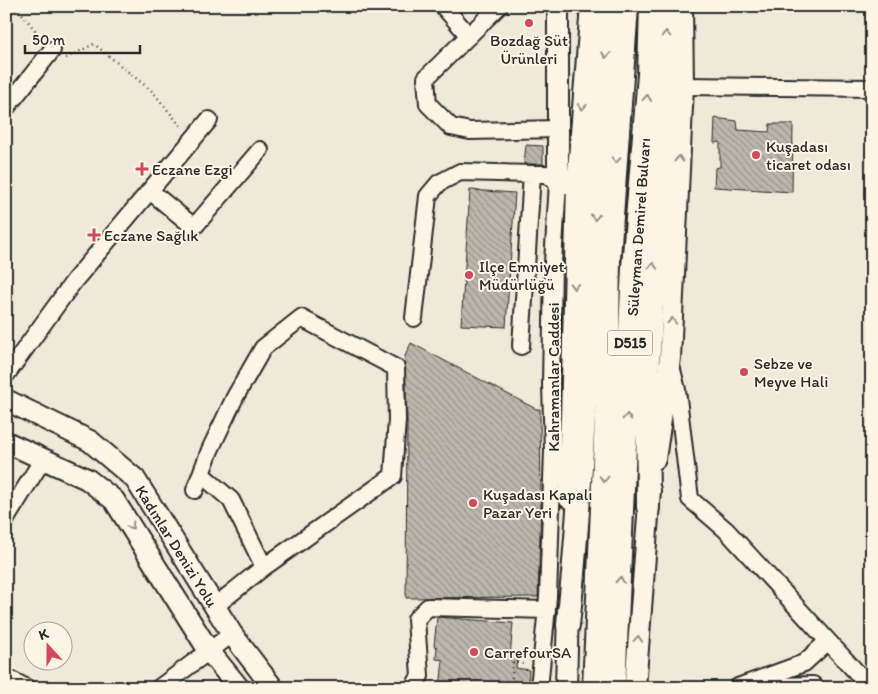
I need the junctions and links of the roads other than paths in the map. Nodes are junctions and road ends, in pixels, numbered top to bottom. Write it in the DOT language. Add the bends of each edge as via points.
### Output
graph roads {
  1 [pos="442,6"];
  2 [pos="499,6"];
  3 [pos="558,6"];
  4 [pos="591,6"];
  5 [pos="611,6"];
  6 [pos="627,6"];
  7 [pos="651,6"];
  8 [pos="666,6"];
  9 [pos="682,6"];
  10 [pos="469,36"];
  11 [pos="52,50"];
  12 [pos="683,86"];
  13 [pos="872,88"];
  14 [pos="6,108"];
  15 [pos="209,120"];
  16 [pos="558,129"];
  17 [pos="260,150"];
  18 [pos="532,174"];
  19 [pos="567,183"];
  20 [pos="150,191"];
  21 [pos="414,318"];
  22 [pos="521,346"];
  23 [pos="670,358"];
  24 [pos="6,375"];
  25 [pos="6,400"];
  26 [pos="6,414"];
  27 [pos="6,429"];
  28 [pos="6,442"];
  29 [pos="43,459"];
  30 [pos="201,474"];
  31 [pos="135,479"];
  32 [pos="195,490"];
  33 [pos="114,500"];
  34 [pos="648,507"];
  35 [pos="6,519"];
  36 [pos="264,567"];
  37 [pos="214,607"];
  38 [pos="547,610"];
  39 [pos="568,625"];
  40 [pos="232,634"];
  41 [pos="827,642"];
  42 [pos="209,650"];
  43 [pos="804,663"];
  44 [pos="6,677"];
  45 [pos="611,684"];
  46 [pos="814,687"];
  47 [pos="27,688"];
  48 [pos="158,688"];
  49 [pos="239,688"];
  50 [pos="273,688"];
  51 [pos="413,688"];
  52 [pos="539,688"];
  53 [pos="566,688"];
  54 [pos="737,688"];
  55 [pos="871,688"];
  1 -- 10 [label="street"];
  2 -- 10 [label="street"];
  3 -- 16 [label="main road, Kahramanlar Caddesi"];
  4 -- 19 [label="main road, one-way"];
  5 -- 39 [label="highway, one-way" via="601,108 578,528"];
  6 -- 45 [label="highway, Süleyman Demirel Bulvarı / D515, one-way" via="609,258"];
  45 -- 7 [label="highway, Süleyman Demirel Bulvarı / D515, one-way" via="633,267 649,75"];
  34 -- 8 [label="highway, one-way" via="647,380 666,87"];
  9 -- 12 [label="main road"];
  10 -- 16 [label="street" via="426,78 428,104 445,122 451,127 470,131"];
  11 -- 14 [label="street"];
  12 -- 13 [label="street"];
  23 -- 12 [label="main road, one-way"];
  15 -- 20 [label="street"];
  16 -- 19 [label="main road, Kahramanlar Caddesi"];
  17 -- 20 [label="street" via="194,227"];
  18 -- 19 [label="street" via="546,174"];
  18 -- 21 [label="street" via="460,172 439,183 428,196"];
  18 -- 22 [label="street"];
  19 -- 38 [label="street, Kahramanlar Caddesi" via="553,272 553,451"];
  19 -- 39 [label="main road, one-way"];
  20 -- 24 [label="street" via="74,281"];
  23 -- 34 [label="main road"];
  23 -- 41 [label="street" via="690,500 726,530"];
  25 -- 31 [label="main road, Kadınlar Denizi Yolu" via="90,441"];
  26 -- 31 [label="main road"];
  27 -- 33 [label="main road" via="90,472"];
  28 -- 29 [label="main road, Kadınlar Denizi Yolu"];
  29 -- 33 [label="main road, Kadınlar Denizi Yolu" via="87,479"];
  29 -- 35 [label="street"];
  30 -- 32 [label="street"];
  30 -- 36 [label="street" via="231,500"];
  30 -- 36 [label="street" via="235,397 263,348 301,318 396,368 393,476"];
  31 -- 37 [label="main road, Kadınlar Denizi Yolu"];
  33 -- 42 [label="main road, Kadınlar Denizi Yolu, one-way"];
  45 -- 34 [label="main road, one-way"];
  36 -- 37 [label="street"];
  37 -- 40 [label="main road, Kadınlar Denizi Yolu"];
  38 -- 51 [label="street" via="428,607 416,619 420,676"];
  38 -- 52 [label="street, Kahramanlar Caddesi"];
  39 -- 53 [label="main road"];
  40 -- 42 [label="street"];
  40 -- 50 [label="main road, Kadınlar Denizi Yolu"];
  41 -- 43 [label="street"];
  41 -- 55 [label="street"];
  42 -- 48 [label="street"];
  42 -- 49 [label="main road, Kadınlar Denizi Yolu"];
  43 -- 46 [label="street"];
  43 -- 54 [label="street"];
  44 -- 47 [label="street"];
  46 -- 54 [label="street"];
}
